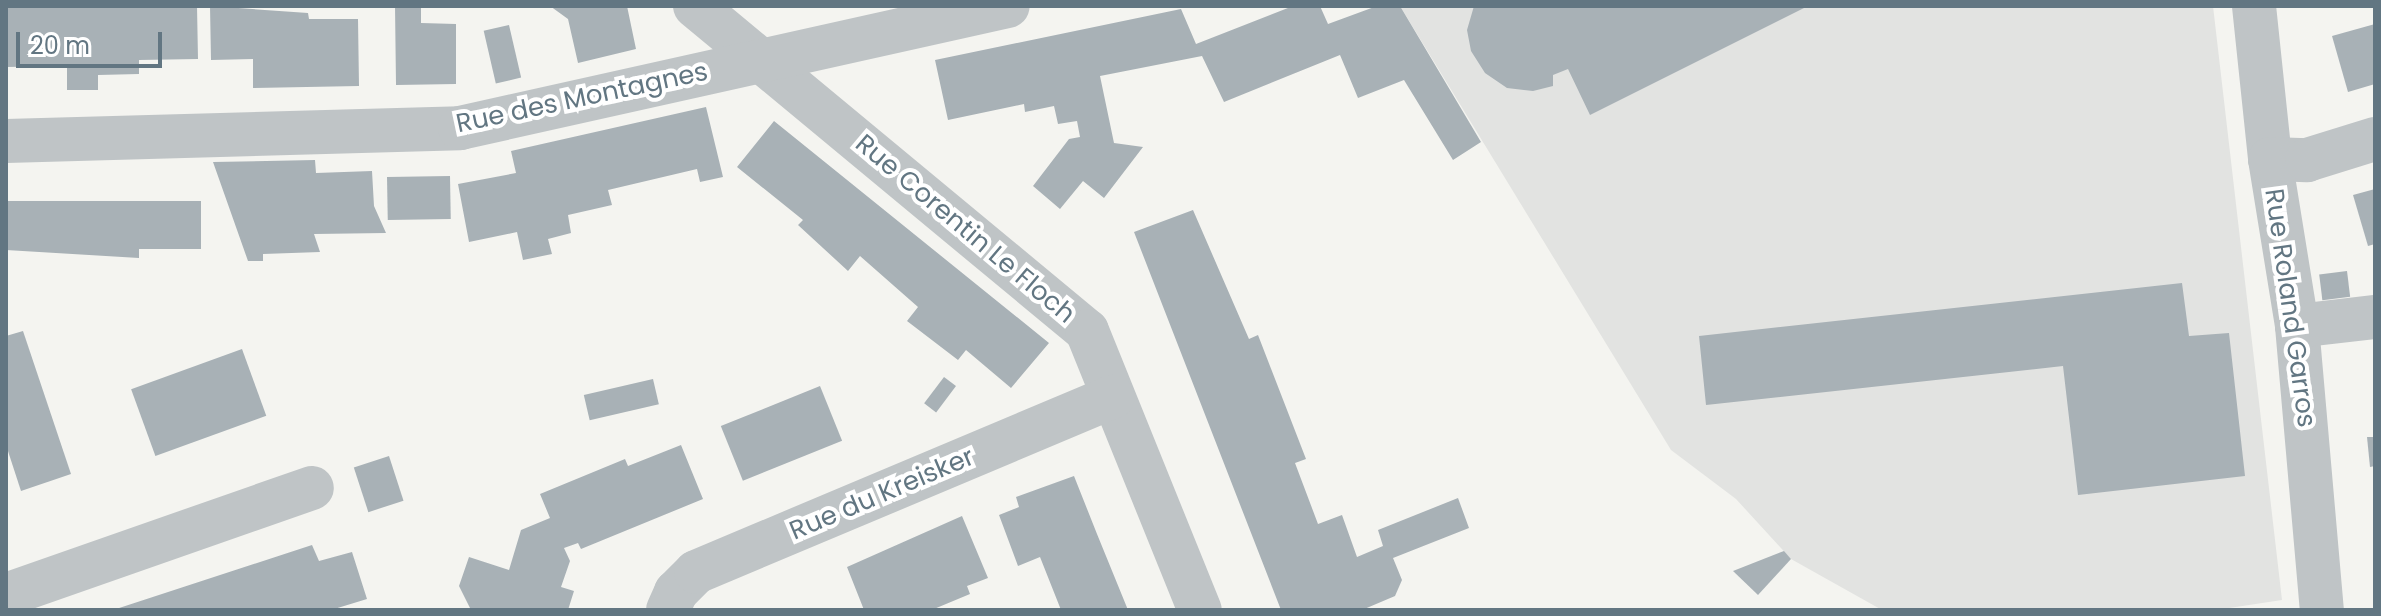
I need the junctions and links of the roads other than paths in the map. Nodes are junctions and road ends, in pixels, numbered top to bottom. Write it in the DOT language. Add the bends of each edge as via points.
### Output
graph roads {
  1 [pos="695,6"];
  2 [pos="1008,6"];
  3 [pos="2254,6"];
  4 [pos="759,58"];
  5 [pos="2375,139"];
  6 [pos="6,141"];
  7 [pos="2270,159"];
  8 [pos="2375,317"];
  9 [pos="2297,326"];
  10 [pos="1113,397"];
  11 [pos="312,488"];
  12 [pos="6,595"];
  13 [pos="668,610"];
  14 [pos="1200,610"];
  15 [pos="2322,610"];
  1 -- 4 [label="street, Rue Corentin Le Floch"];
  2 -- 4 [label="street, Rue des Montagnes"];
  3 -- 7 [label="street, Rue Roland Garros"];
  4 -- 6 [label="street, Rue des Montagnes" via="460,128"];
  4 -- 10 [label="street, Rue Corentin Le Floch" via="1087,331"];
  5 -- 7 [label="street" via="2307,160"];
  7 -- 9 [label="street, Rue Roland Garros"];
  8 -- 9 [label="street"];
  9 -- 15 [label="street, Rue Roland Garros"];
  10 -- 13 [label="street, Rue du Kreisker" via="696,572 676,592"];
  10 -- 14 [label="street, Rue Corentin Le Floch"];
  11 -- 12 [label="street"];
}
